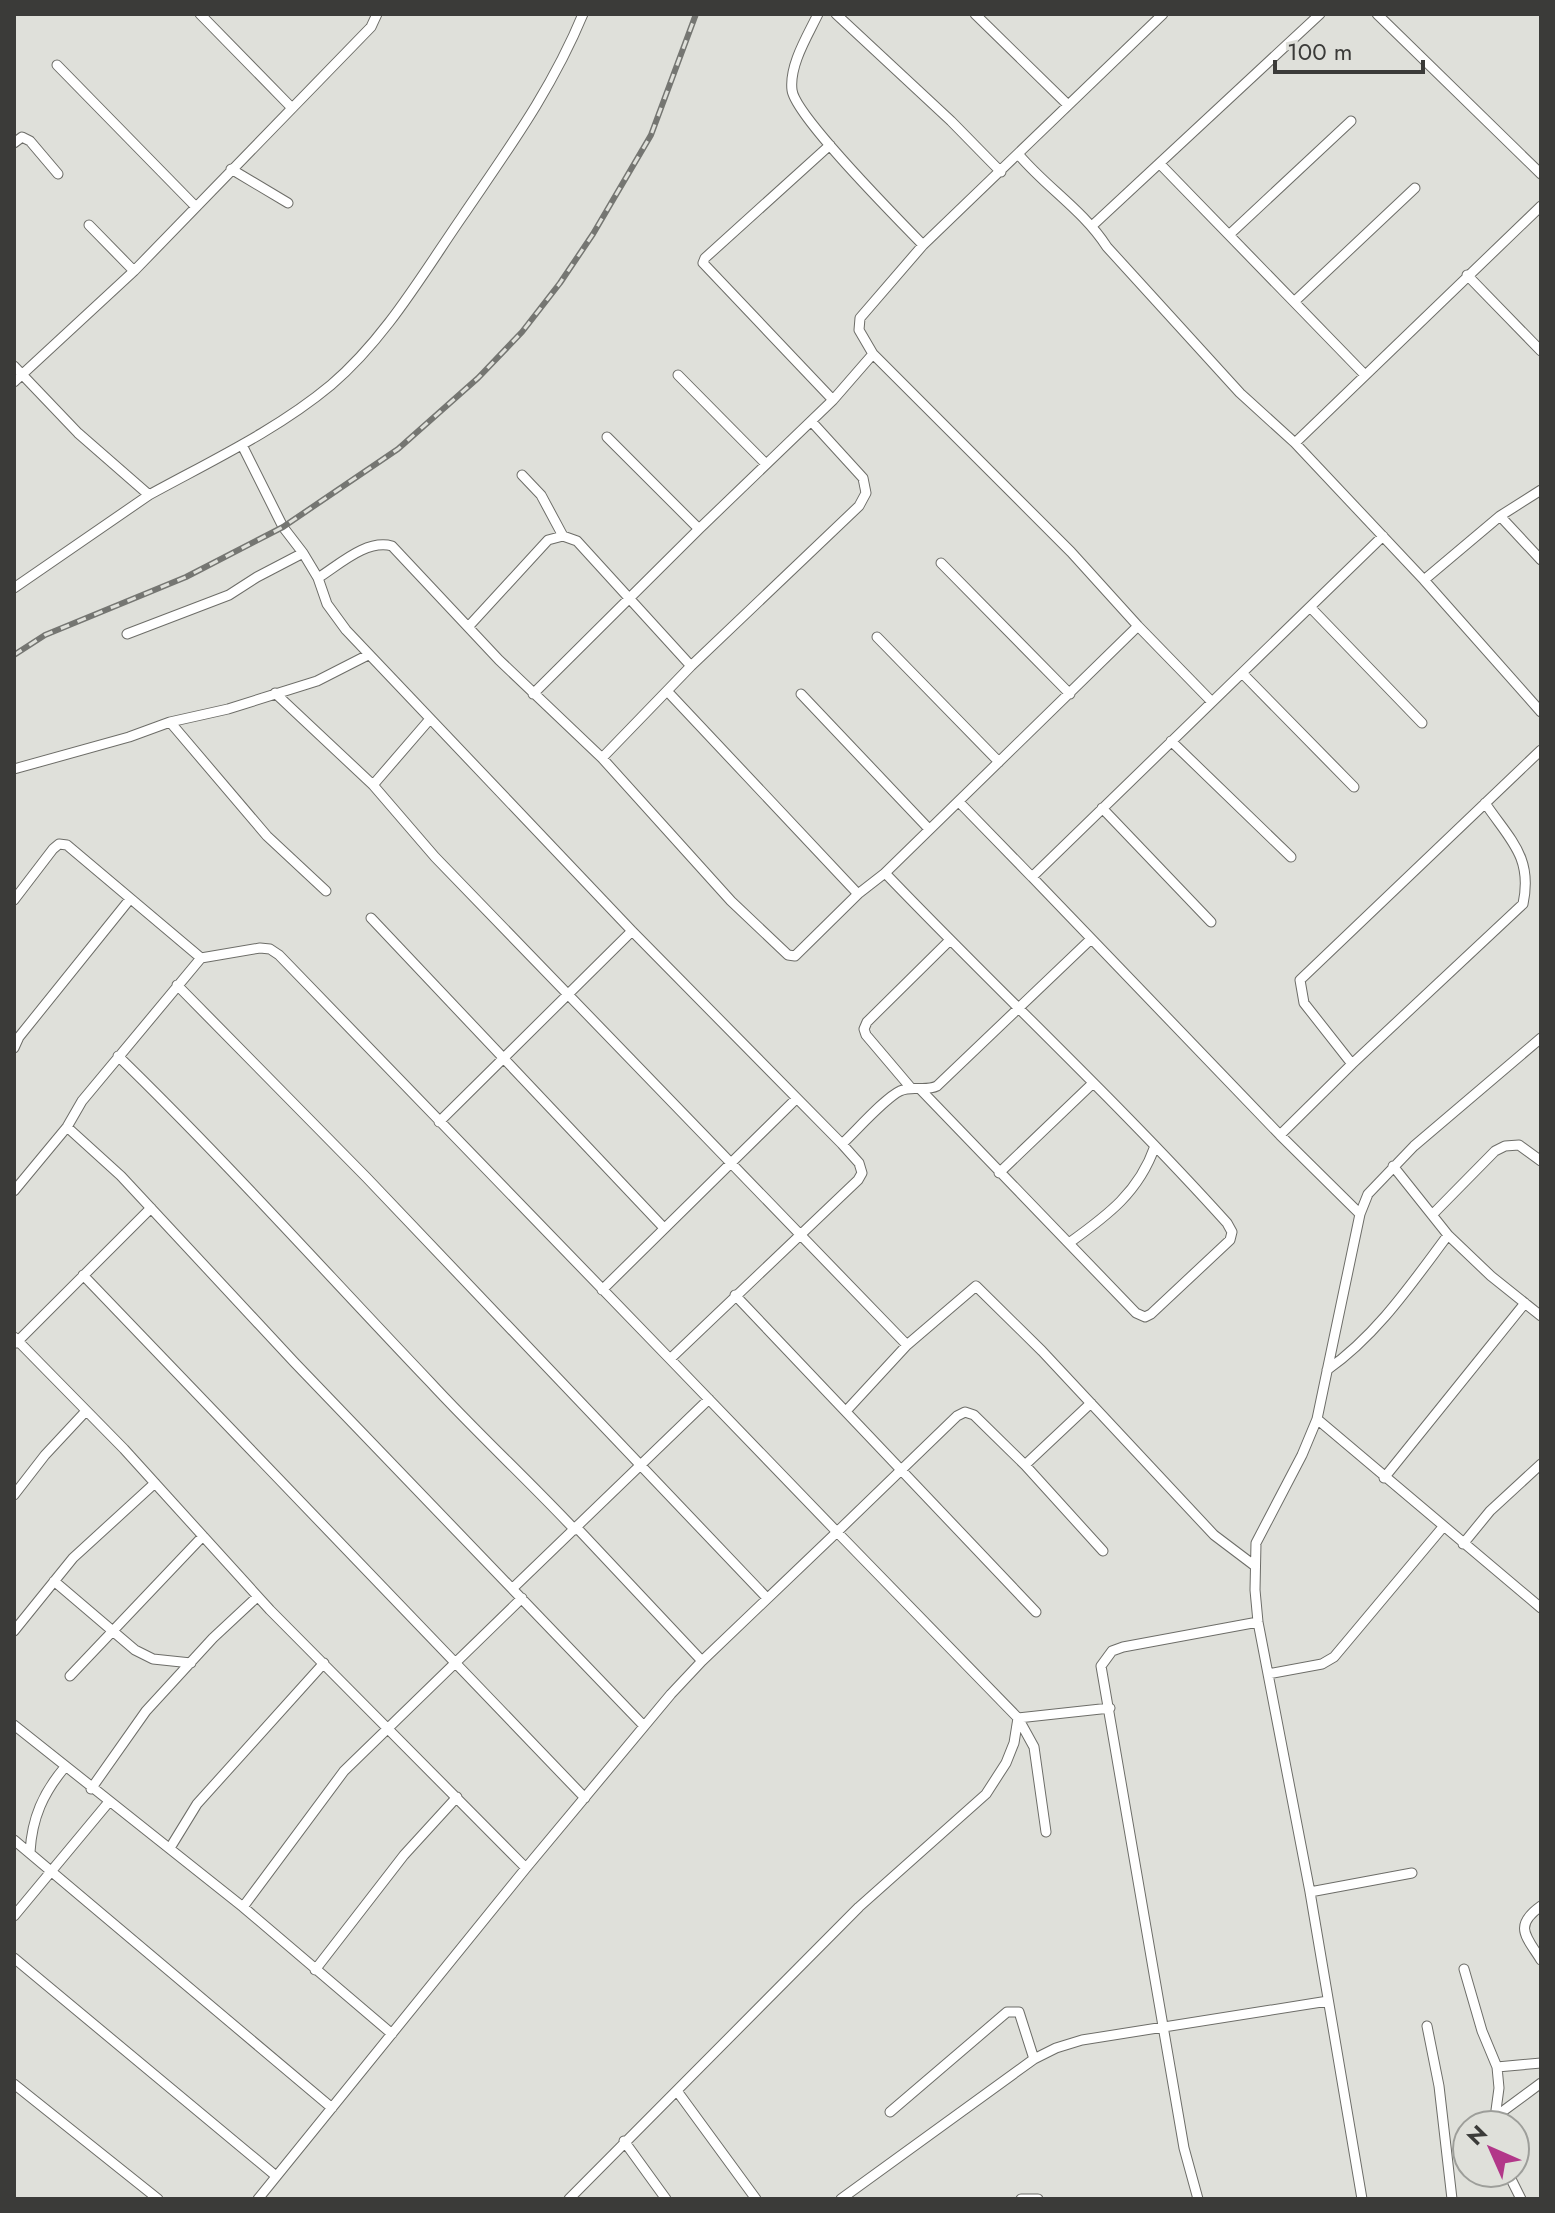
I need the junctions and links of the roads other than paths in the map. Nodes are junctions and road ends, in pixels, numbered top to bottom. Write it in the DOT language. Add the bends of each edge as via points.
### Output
graph roads {
  1 [pos="200,14"];
  2 [pos="377,14"];
  3 [pos="583,14"];
  4 [pos="818,14"];
  5 [pos="836,14"];
  6 [pos="975,14"];
  7 [pos="1163,14"];
  8 [pos="1320,14"];
  9 [pos="1377,14"];
  10 [pos="57,65"];
  11 [pos="1068,105"];
  12 [pos="291,107"];
  13 [pos="1351,121"];
  14 [pos="14,143"];
  15 [pos="830,145"];
  16 [pos="1019,155"];
  17 [pos="1160,164"];
  18 [pos="231,169"];
  19 [pos="1001,172"];
  20 [pos="58,174"];
  21 [pos="1541,174"];
  22 [pos="1415,188"];
  23 [pos="288,203"];
  24 [pos="1541,206"];
  25 [pos="196,207"];
  26 [pos="89,225"];
  27 [pos="1093,225"];
  28 [pos="1230,234"];
  29 [pos="923,245"];
  30 [pos="134,271"];
  31 [pos="1467,275"];
  32 [pos="1295,301"];
  33 [pos="1541,351"];
  34 [pos="873,354"];
  35 [pos="18,370"];
  36 [pos="678,375"];
  37 [pos="1365,375"];
  38 [pos="14,382"];
  39 [pos="833,400"];
  40 [pos="811,421"];
  41 [pos="607,437"];
  42 [pos="1295,443"];
  43 [pos="242,445"];
  44 [pos="766,464"];
  45 [pos="522,475"];
  46 [pos="1541,490"];
  47 [pos="149,495"];
  48 [pos="1500,516"];
  49 [pos="699,529"];
  50 [pos="563,536"];
  51 [pos="1383,536"];
  52 [pos="303,553"];
  53 [pos="1541,560"];
  54 [pos="941,563"];
  55 [pos="318,578"];
  56 [pos="1424,580"];
  57 [pos="14,588"];
  58 [pos="630,599"];
  59 [pos="1310,607"];
  60 [pos="469,626"];
  61 [pos="1138,626"];
  62 [pos="127,634"];
  63 [pos="877,637"];
  64 [pos="368,655"];
  65 [pos="691,666"];
  66 [pos="1242,673"];
  67 [pos="668,692"];
  68 [pos="275,693"];
  69 [pos="533,694"];
  70 [pos="801,694"];
  71 [pos="1070,694"];
  72 [pos="1212,702"];
  73 [pos="1541,712"];
  74 [pos="430,719"];
  75 [pos="170,722"];
  76 [pos="1422,723"];
  77 [pos="1171,741"];
  78 [pos="1541,750"];
  79 [pos="602,758"];
  80 [pos="999,762"];
  81 [pos="14,769"];
  82 [pos="373,785"];
  83 [pos="1354,787"];
  84 [pos="959,802"];
  85 [pos="1485,803"];
  86 [pos="1102,808"];
  87 [pos="929,829"];
  88 [pos="1291,857"];
  89 [pos="885,873"];
  90 [pos="1032,877"];
  91 [pos="326,891"];
  92 [pos="858,894"];
  93 [pos="130,899"];
  94 [pos="14,900"];
  95 [pos="371,918"];
  96 [pos="1211,922"];
  97 [pos="632,931"];
  98 [pos="1091,939"];
  99 [pos="949,941"];
  100 [pos="201,958"];
  101 [pos="177,985"];
  102 [pos="569,996"];
  103 [pos="1020,1008"];
  104 [pos="16,1034"];
  105 [pos="1541,1038"];
  106 [pos="14,1048"];
  107 [pos="118,1056"];
  108 [pos="504,1058"];
  109 [pos="1352,1064"];
  110 [pos="1092,1084"];
  111 [pos="916,1089"];
  112 [pos="796,1099"];
  113 [pos="439,1122"];
  114 [pos="67,1127"];
  115 [pos="1280,1135"];
  116 [pos="842,1144"];
  117 [pos="1155,1146"];
  118 [pos="1541,1161"];
  119 [pos="731,1163"];
  120 [pos="1393,1166"];
  121 [pos="999,1173"];
  122 [pos="14,1191"];
  123 [pos="151,1208"];
  124 [pos="1360,1214"];
  125 [pos="1432,1215"];
  126 [pos="664,1228"];
  127 [pos="800,1235"];
  128 [pos="1448,1235"];
  129 [pos="1069,1243"];
  130 [pos="83,1275"];
  131 [pos="602,1290"];
  132 [pos="735,1295"];
  133 [pos="1525,1303"];
  134 [pos="1541,1316"];
  135 [pos="15,1341"];
  136 [pos="907,1345"];
  137 [pos="670,1359"];
  138 [pos="1327,1370"];
  139 [pos="709,1399"];
  140 [pos="1091,1403"];
  141 [pos="847,1410"];
  142 [pos="86,1411"];
  143 [pos="1317,1419"];
  144 [pos="641,1463"];
  145 [pos="1541,1464"];
  146 [pos="1025,1465"];
  147 [pos="901,1470"];
  148 [pos="1384,1478"];
  149 [pos="155,1483"];
  150 [pos="14,1495"];
  151 [pos="1443,1527"];
  152 [pos="576,1529"];
  153 [pos="837,1532"];
  154 [pos="203,1536"];
  155 [pos="1463,1544"];
  156 [pos="1103,1551"];
  157 [pos="1255,1566"];
  158 [pos="54,1581"];
  159 [pos="513,1588"];
  160 [pos="257,1597"];
  161 [pos="522,1598"];
  162 [pos="767,1598"];
  163 [pos="1541,1608"];
  164 [pos="1036,1612"];
  165 [pos="1258,1622"];
  166 [pos="14,1631"];
  167 [pos="112,1631"];
  168 [pos="702,1661"];
  169 [pos="191,1663"];
  170 [pos="324,1663"];
  171 [pos="456,1663"];
  172 [pos="1268,1674"];
  173 [pos="70,1676"];
  174 [pos="1110,1708"];
  175 [pos="1018,1718"];
  176 [pos="14,1725"];
  177 [pos="644,1726"];
  178 [pos="389,1728"];
  179 [pos="65,1767"];
  180 [pos="91,1789"];
  181 [pos="457,1797"];
  182 [pos="585,1798"];
  183 [pos="108,1803"];
  184 [pos="1046,1832"];
  185 [pos="14,1840"];
  186 [pos="170,1848"];
  187 [pos="30,1852"];
  188 [pos="526,1868"];
  189 [pos="52,1870"];
  190 [pos="1412,1873"];
  191 [pos="1310,1892"];
  192 [pos="1541,1906"];
  193 [pos="243,1907"];
  194 [pos="14,1916"];
  195 [pos="14,1958"];
  196 [pos="1541,1960"];
  197 [pos="1464,1969"];
  198 [pos="315,1970"];
  199 [pos="1328,2001"];
  200 [pos="1427,2026"];
  201 [pos="1163,2029"];
  202 [pos="392,2034"];
  203 [pos="1034,2059"];
  204 [pos="1541,2063"];
  205 [pos="1497,2067"];
  206 [pos="1541,2083"];
  207 [pos="14,2084"];
  208 [pos="677,2091"];
  209 [pos="332,2108"];
  210 [pos="1496,2109"];
  211 [pos="1509,2109"];
  212 [pos="890,2112"];
  213 [pos="624,2141"];
  214 [pos="276,2176"];
  215 [pos="158,2199"];
  216 [pos="258,2199"];
  217 [pos="569,2199"];
  218 [pos="666,2199"];
  219 [pos="756,2199"];
  220 [pos="841,2199"];
  221 [pos="1021,2199"];
  222 [pos="1038,2199"];
  223 [pos="1198,2199"];
  224 [pos="1362,2199"];
  225 [pos="1452,2199"];
  1 -- 12 [label="street"];
  2 -- 12 [label="street" via="371,27"];
  3 -- 43 [label="street" via="548,89 379,334 358,360 303,407"];
  4 -- 15 [label="street" via="791,85 798,106"];
  5 -- 19 [label="street"];
  6 -- 11 [label="street"];
  7 -- 11 [label="street"];
  8 -- 17 [label="street"];
  9 -- 21 [label="street"];
  10 -- 25 [label="street"];
  11 -- 16 [label="street"];
  12 -- 18 [label="street"];
  13 -- 28 [label="street"];
  14 -- 20 [label="street" via="22,137 30,141"];
  15 -- 29 [label="street"];
  15 -- 39 [label="street" via="703,263"];
  16 -- 19 [label="street"];
  16 -- 27 [label="street"];
  17 -- 27 [label="street"];
  17 -- 28 [label="street"];
  18 -- 23 [label="street"];
  18 -- 25 [label="street"];
  19 -- 29 [label="street"];
  22 -- 32 [label="street"];
  24 -- 31 [label="street"];
  25 -- 30 [label="street"];
  26 -- 30 [label="street"];
  27 -- 42 [label="street" via="1240,393"];
  28 -- 32 [label="street"];
  29 -- 34 [label="street" via="860,318 859,330"];
  30 -- 35 [label="street"];
  31 -- 33 [label="street"];
  31 -- 37 [label="street"];
  32 -- 37 [label="street"];
  34 -- 39 [label="street"];
  34 -- 61 [label="street"];
  35 -- 38 [label="street"];
  35 -- 47 [label="street" via="78,433"];
  36 -- 44 [label="street"];
  37 -- 42 [label="street"];
  39 -- 40 [label="street"];
  40 -- 44 [label="street"];
  40 -- 65 [label="street" via="863,478 866,493 828,537"];
  41 -- 49 [label="street"];
  42 -- 51 [label="street"];
  43 -- 47 [label="street"];
  43 -- 52 [label="street" via="283,527"];
  44 -- 49 [label="street"];
  45 -- 50 [label="street" via="541,495"];
  46 -- 48 [label="street"];
  47 -- 57 [label="street"];
  48 -- 53 [label="street"];
  48 -- 56 [label="street"];
  49 -- 58 [label="street"];
  50 -- 58 [label="street" via="577,541"];
  50 -- 60 [label="street" via="548,540"];
  51 -- 56 [label="street"];
  51 -- 59 [label="street"];
  52 -- 55 [label="street"];
  52 -- 62 [label="street" via="229,595"];
  54 -- 71 [label="street"];
  55 -- 60 [label="street" via="367,548 392,546"];
  55 -- 64 [label="street" via="327,604"];
  56 -- 73 [label="street"];
  58 -- 65 [label="street"];
  58 -- 69 [label="street"];
  59 -- 66 [label="street"];
  59 -- 76 [label="street"];
  60 -- 69 [label="street"];
  61 -- 71 [label="street"];
  61 -- 72 [label="street"];
  63 -- 80 [label="street"];
  64 -- 68 [label="street" via="317,681"];
  64 -- 74 [label="street"];
  65 -- 67 [label="street"];
  66 -- 72 [label="street"];
  66 -- 83 [label="street"];
  67 -- 79 [label="street"];
  67 -- 92 [label="street"];
  68 -- 75 [label="street"];
  68 -- 82 [label="street"];
  69 -- 79 [label="street"];
  70 -- 87 [label="street"];
  71 -- 80 [label="street"];
  72 -- 77 [label="street"];
  74 -- 82 [label="street"];
  74 -- 97 [label="street"];
  75 -- 81 [label="street"];
  75 -- 91 [label="street" via="267,836"];
  77 -- 86 [label="street"];
  77 -- 88 [label="street"];
  78 -- 85 [label="street"];
  79 -- 92 [label="street" via="731,901 788,955 802,951"];
  80 -- 84 [label="street"];
  82 -- 102 [label="street"];
  84 -- 87 [label="street"];
  84 -- 90 [label="street"];
  85 -- 109 [label="street" via="1524,862 1523,904"];
  85 -- 109 [label="street" via="1300,980 1304,1003"];
  86 -- 90 [label="street"];
  86 -- 96 [label="street"];
  87 -- 89 [label="street"];
  89 -- 92 [label="street"];
  89 -- 99 [label="street"];
  90 -- 98 [label="street"];
  93 -- 94 [label="street" via="67,845 59,844"];
  93 -- 100 [label="street"];
  93 -- 104 [label="street"];
  95 -- 108 [label="street"];
  97 -- 102 [label="street"];
  97 -- 112 [label="street"];
  98 -- 103 [label="street"];
  98 -- 115 [label="street"];
  99 -- 103 [label="street"];
  99 -- 111 [label="street" via="864,1029"];
  100 -- 101 [label="street"];
  100 -- 113 [label="street" via="260,948 279,955"];
  101 -- 107 [label="street"];
  101 -- 144 [label="street"];
  102 -- 108 [label="street"];
  102 -- 119 [label="street"];
  103 -- 110 [label="street"];
  103 -- 111 [label="street" via="937,1086"];
  104 -- 106 [label="street"];
  105 -- 120 [label="street"];
  107 -- 114 [label="street"];
  107 -- 152 [label="street"];
  108 -- 113 [label="street"];
  108 -- 126 [label="street"];
  109 -- 115 [label="street"];
  110 -- 117 [label="street"];
  110 -- 121 [label="street"];
  111 -- 116 [label="street" via="898,1092"];
  111 -- 121 [label="street"];
  112 -- 116 [label="street"];
  112 -- 119 [label="street"];
  113 -- 131 [label="street"];
  114 -- 122 [label="street"];
  114 -- 123 [label="street"];
  115 -- 124 [label="street"];
  116 -- 127 [label="street" via="862,1173"];
  117 -- 129 [label="street" via="1141,1179"];
  117 -- 129 [label="street" via="1227,1223 1230,1240 1145,1317"];
  118 -- 125 [label="street" via="1519,1145 1505,1146"];
  119 -- 126 [label="street"];
  119 -- 127 [label="street"];
  120 -- 124 [label="street" via="1368,1194"];
  120 -- 125 [label="street"];
  121 -- 129 [label="street"];
  123 -- 130 [label="street"];
  123 -- 159 [label="street"];
  124 -- 138 [label="street"];
  125 -- 128 [label="street"];
  126 -- 131 [label="street"];
  127 -- 132 [label="street"];
  127 -- 136 [label="street"];
  128 -- 133 [label="street"];
  128 -- 138 [label="street" via="1392,1309"];
  130 -- 135 [label="street"];
  130 -- 171 [label="street"];
  131 -- 137 [label="street"];
  132 -- 137 [label="street"];
  132 -- 141 [label="street"];
  133 -- 134 [label="street"];
  133 -- 148 [label="street"];
  135 -- 142 [label="street"];
  136 -- 140 [label="street" via="976,1286"];
  136 -- 141 [label="street"];
  137 -- 139 [label="street"];
  138 -- 143 [label="street"];
  139 -- 144 [label="street"];
  139 -- 153 [label="street"];
  140 -- 146 [label="street"];
  140 -- 157 [label="street" via="1214,1535"];
  141 -- 147 [label="street"];
  142 -- 149 [label="street"];
  142 -- 150 [label="street"];
  143 -- 148 [label="street"];
  143 -- 157 [label="street" via="1256,1543"];
  144 -- 152 [label="street"];
  144 -- 162 [label="street"];
  145 -- 155 [label="street"];
  146 -- 147 [label="street" via="965,1412"];
  146 -- 156 [label="street"];
  147 -- 153 [label="street"];
  147 -- 164 [label="street"];
  148 -- 151 [label="street"];
  149 -- 154 [label="street"];
  149 -- 158 [label="street"];
  151 -- 155 [label="street"];
  151 -- 172 [label="street" via="1334,1657"];
  152 -- 159 [label="street"];
  152 -- 168 [label="street"];
  153 -- 162 [label="street"];
  153 -- 175 [label="street"];
  154 -- 160 [label="street"];
  154 -- 167 [label="street"];
  155 -- 163 [label="street"];
  157 -- 165 [label="street"];
  158 -- 166 [label="street"];
  158 -- 167 [label="street"];
  159 -- 161 [label="street"];
  160 -- 169 [label="street"];
  160 -- 170 [label="street"];
  161 -- 171 [label="street"];
  161 -- 177 [label="street"];
  162 -- 168 [label="street"];
  165 -- 172 [label="street"];
  165 -- 174 [label="street" via="1112,1651 1101,1666"];
  167 -- 169 [label="street" via="153,1659"];
  167 -- 173 [label="street"];
  168 -- 177 [label="street"];
  169 -- 180 [label="street" via="146,1711"];
  170 -- 178 [label="street"];
  170 -- 186 [label="street" via="197,1804"];
  171 -- 178 [label="street"];
  171 -- 182 [label="street"];
  172 -- 191 [label="street"];
  174 -- 175 [label="street"];
  174 -- 201 [label="street"];
  175 -- 184 [label="street" via="1034,1747"];
  175 -- 208 [label="street" via="1006,1763 986,1794 870,1896"];
  176 -- 179 [label="street"];
  177 -- 182 [label="street"];
  178 -- 181 [label="street"];
  178 -- 193 [label="street" via="337,1779"];
  179 -- 180 [label="street"];
  179 -- 187 [label="street" via="36,1813"];
  180 -- 183 [label="street"];
  181 -- 188 [label="street"];
  181 -- 198 [label="street" via="404,1855"];
  182 -- 188 [label="street"];
  183 -- 186 [label="street"];
  183 -- 189 [label="street"];
  185 -- 187 [label="street"];
  186 -- 193 [label="street"];
  187 -- 189 [label="street"];
  188 -- 202 [label="street"];
  189 -- 194 [label="street"];
  189 -- 209 [label="street"];
  190 -- 191 [label="street"];
  191 -- 199 [label="street"];
  192 -- 196 [label="street" via="1523,1923"];
  193 -- 198 [label="street"];
  195 -- 214 [label="street"];
  197 -- 205 [label="street"];
  198 -- 202 [label="street"];
  199 -- 201 [label="street"];
  199 -- 224 [label="street"];
  200 -- 225 [label="street"];
  201 -- 203 [label="street" via="1068,2043"];
  201 -- 223 [label="street"];
  202 -- 209 [label="street"];
  203 -- 212 [label="street" via="1019,2012 1007,2012"];
  203 -- 220 [label="street"];
  204 -- 205 [label="street"];
  205 -- 210 [label="street"];
  206 -- 211 [label="street"];
  207 -- 215 [label="street"];
  208 -- 213 [label="street"];
  208 -- 219 [label="street"];
  209 -- 214 [label="street"];
  213 -- 217 [label="street"];
  213 -- 218 [label="street"];
  214 -- 216 [label="street"];
  221 -- 222 [label="street"];
}
